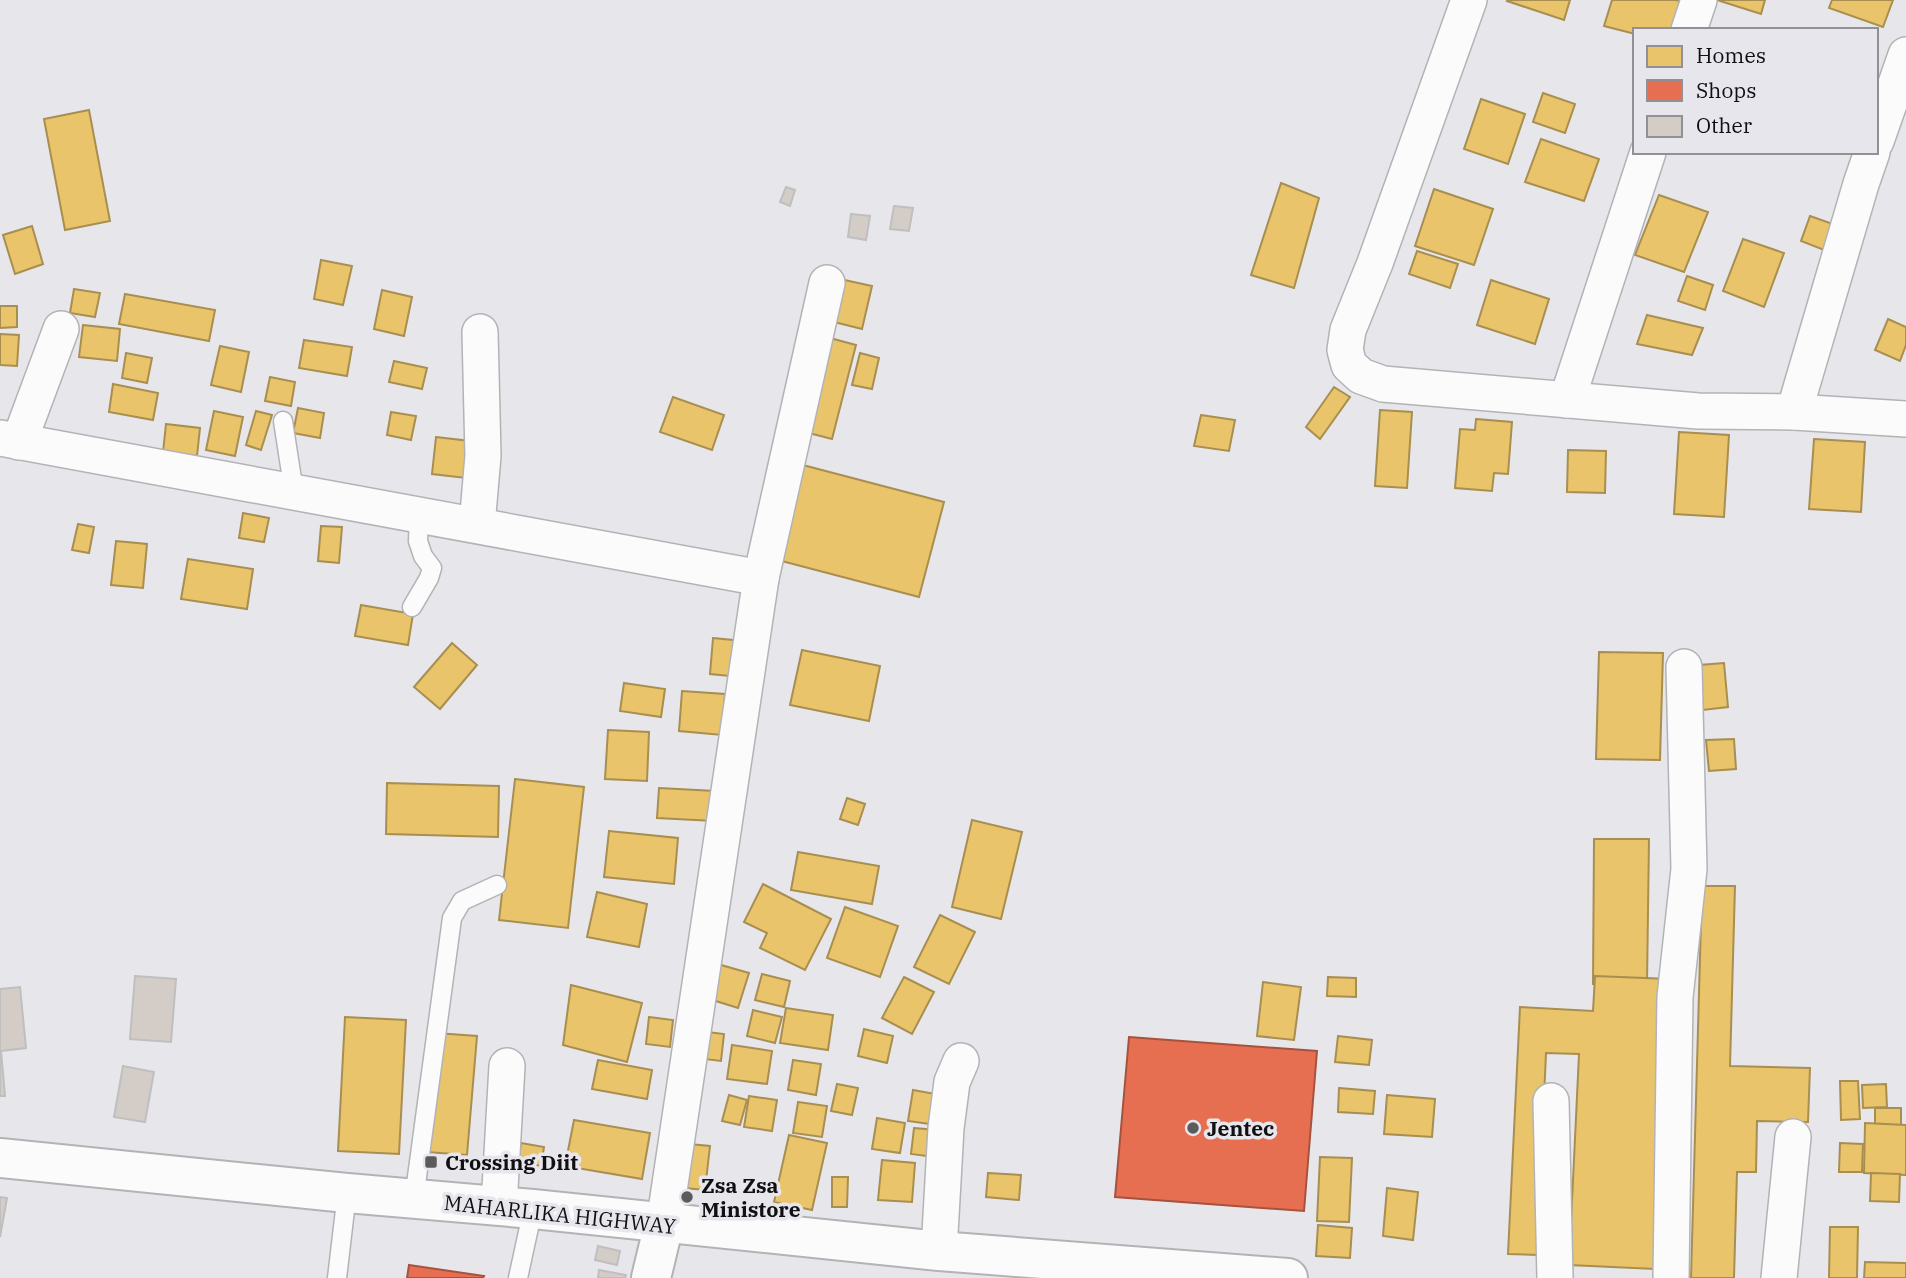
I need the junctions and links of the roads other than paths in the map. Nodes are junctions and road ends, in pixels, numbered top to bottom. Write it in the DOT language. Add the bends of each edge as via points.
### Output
graph roads {
  1 [pos="1469,0"];
  2 [pos="1699,0"];
  3 [pos="1690,28"];
  4 [pos="1906,55"];
  5 [pos="1878,135"];
  6 [pos="1647,154"];
  7 [pos="1871,154"];
  8 [pos="827,283"];
  9 [pos="61,330"];
  10 [pos="480,332"];
  11 [pos="1567,400"];
  12 [pos="1794,412"];
  13 [pos="1906,419"];
  14 [pos="283,421"];
  15 [pos="9,440"];
  16 [pos="294,492"];
  17 [pos="419,515"];
  18 [pos="477,525"];
  19 [pos="761,578"];
  20 [pos="412,607"];
  21 [pos="1684,667"];
  22 [pos="497,886"];
  23 [pos="961,1061"];
  24 [pos="507,1066"];
  25 [pos="1551,1101"];
  26 [pos="1793,1137"];
  27 [pos="0,1158"];
  28 [pos="347,1193"];
  29 [pos="414,1199"];
  30 [pos="516,1208"];
  31 [pos="664,1224"];
  32 [pos="939,1251"];
  33 [pos="337,1278"];
  34 [pos="518,1278"];
  35 [pos="651,1278"];
  36 [pos="1288,1278"];
  37 [pos="1555,1278"];
  38 [pos="1671,1278"];
  39 [pos="1779,1278"];
  1 -- 11 [label="street" via="1348,330 1346,358 1353,371 1382,384"];
  2 -- 3 [label="street"];
  4 -- 5 [label="street"];
  6 -- 11 [label="street"];
  7 -- 12 [label="street"];
  8 -- 19 [label="street"];
  9 -- 15 [label="street"];
  10 -- 18 [label="street" via="483,456"];
  11 -- 12 [label="street" via="1698,411"];
  12 -- 13 [label="street"];
  14 -- 16 [label="lane"];
  15 -- 16 [label="street"];
  16 -- 17 [label="street"];
  17 -- 18 [label="street"];
  17 -- 20 [label="lane" via="418,541 432,568"];
  18 -- 19 [label="street"];
  19 -- 31 [label="street"];
  21 -- 38 [label="street" via="1689,869 1675,997"];
  22 -- 29 [label="lane" via="462,901 452,918"];
  23 -- 32 [label="street" via="952,1082 946,1128"];
  24 -- 30 [label="street"];
  25 -- 37 [label="street"];
  26 -- 39 [label="street"];
  27 -- 28 [label="main road, MAHARLIKA HIGHWAY"];
  28 -- 29 [label="main road, MAHARLIKA HIGHWAY"];
  28 -- 33 [label="lane"];
  29 -- 30 [label="main road, MAHARLIKA HIGHWAY"];
  30 -- 31 [label="main road, MAHARLIKA HIGHWAY"];
  30 -- 34 [label="lane"];
  31 -- 32 [label="main road, MAHARLIKA HIGHWAY"];
  31 -- 35 [label="main road"];
  32 -- 36 [label="main road, MAHARLIKA HIGHWAY"];
}
